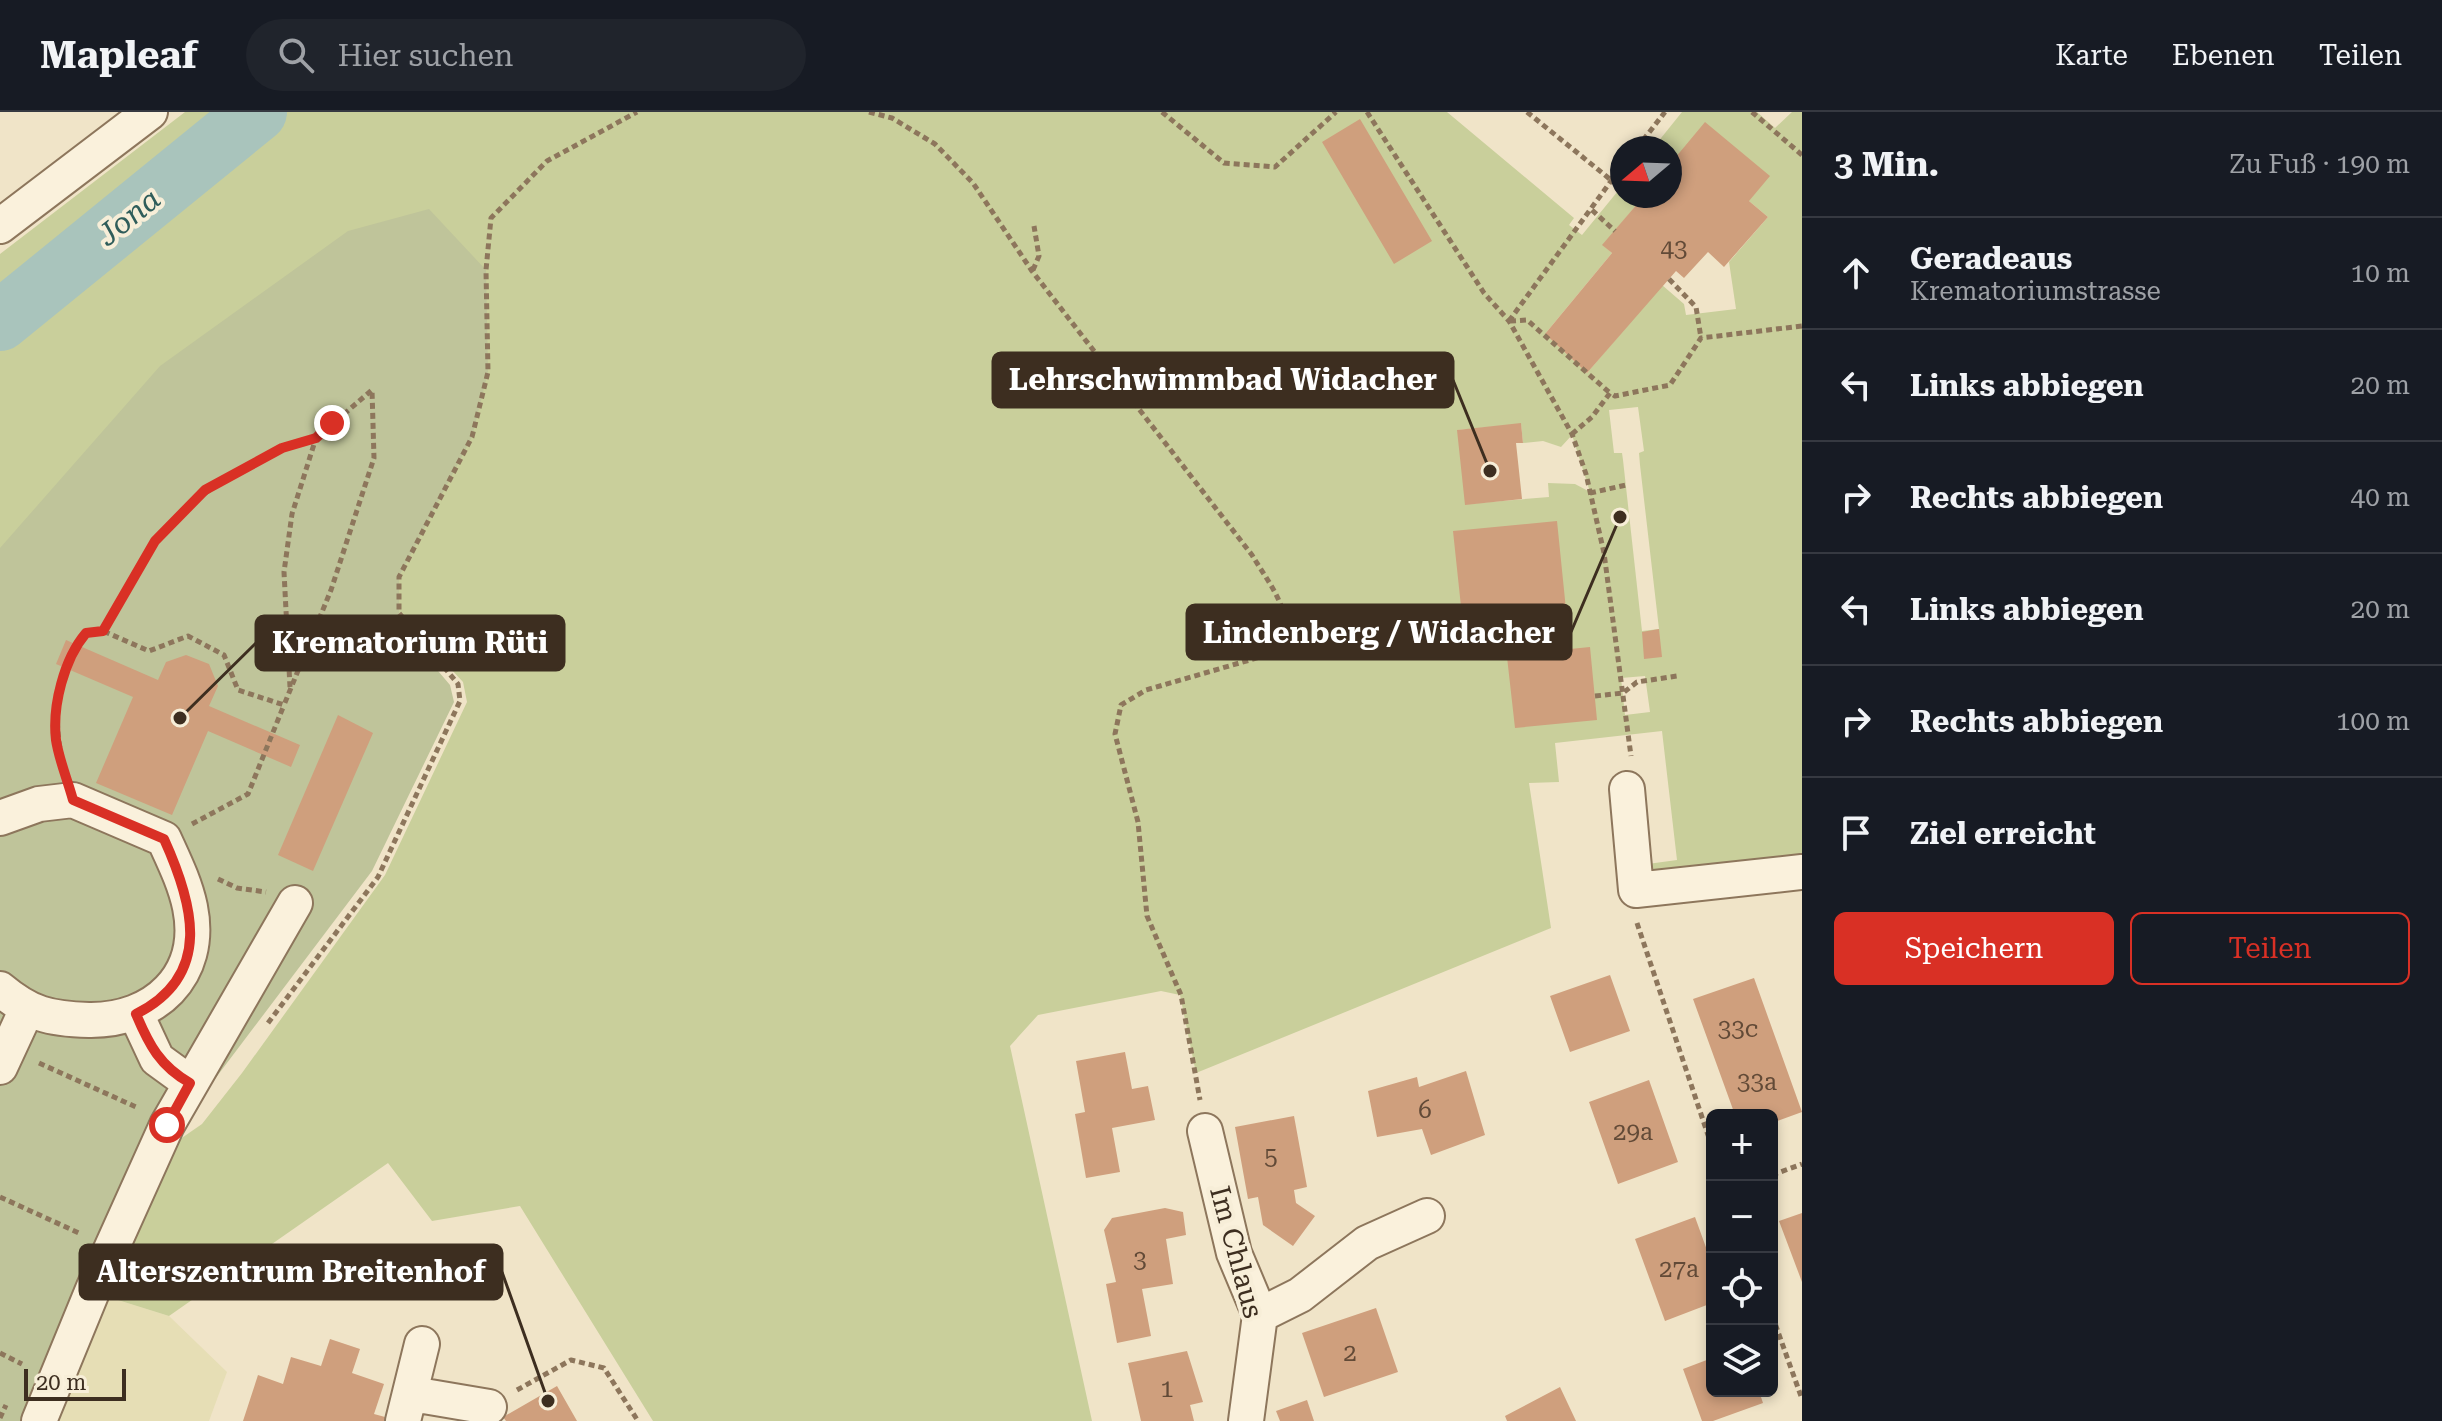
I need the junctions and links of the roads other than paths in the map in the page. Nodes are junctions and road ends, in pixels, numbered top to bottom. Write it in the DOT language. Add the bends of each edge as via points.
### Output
graph roads {
  1 [pos="150,112"];
  2 [pos="0,226"];
  3 [pos="1627,789"];
  4 [pos="0,818"];
  5 [pos="1802,872"];
  6 [pos="295,903"];
  7 [pos="0,989"];
  8 [pos="26,1011"];
  9 [pos="136,1014"];
  10 [pos="4,1058"];
  11 [pos="190,1083"];
  12 [pos="1205,1131"];
  13 [pos="1427,1216"];
  14 [pos="1260,1315"];
  15 [pos="422,1344"];
  16 [pos="408,1407"];
  17 [pos="489,1407"];
  18 [pos="39,1421"];
  19 [pos="1246,1421"];
  1 -- 2 [label="street"];
  3 -- 5 [label="street" via="1636,890"];
  4 -- 9 [label="street" via="27,807 73,800 164,839 191,910 186,965 153,1005"];
  6 -- 11 [label="street"];
  7 -- 8 [label="street"];
  8 -- 9 [label="street" via="77,1020"];
  8 -- 10 [label="street"];
  9 -- 11 [label="street" via="157,1059"];
  11 -- 18 [label="street" via="94,1287"];
  12 -- 14 [label="street, Im Chlaus" via="1234,1253"];
  13 -- 14 [label="street" via="1367,1243 1300,1295"];
  14 -- 19 [label="street, Im Chlaus"];
  15 -- 16 [label="street"];
  16 -- 17 [label="street"];
}
